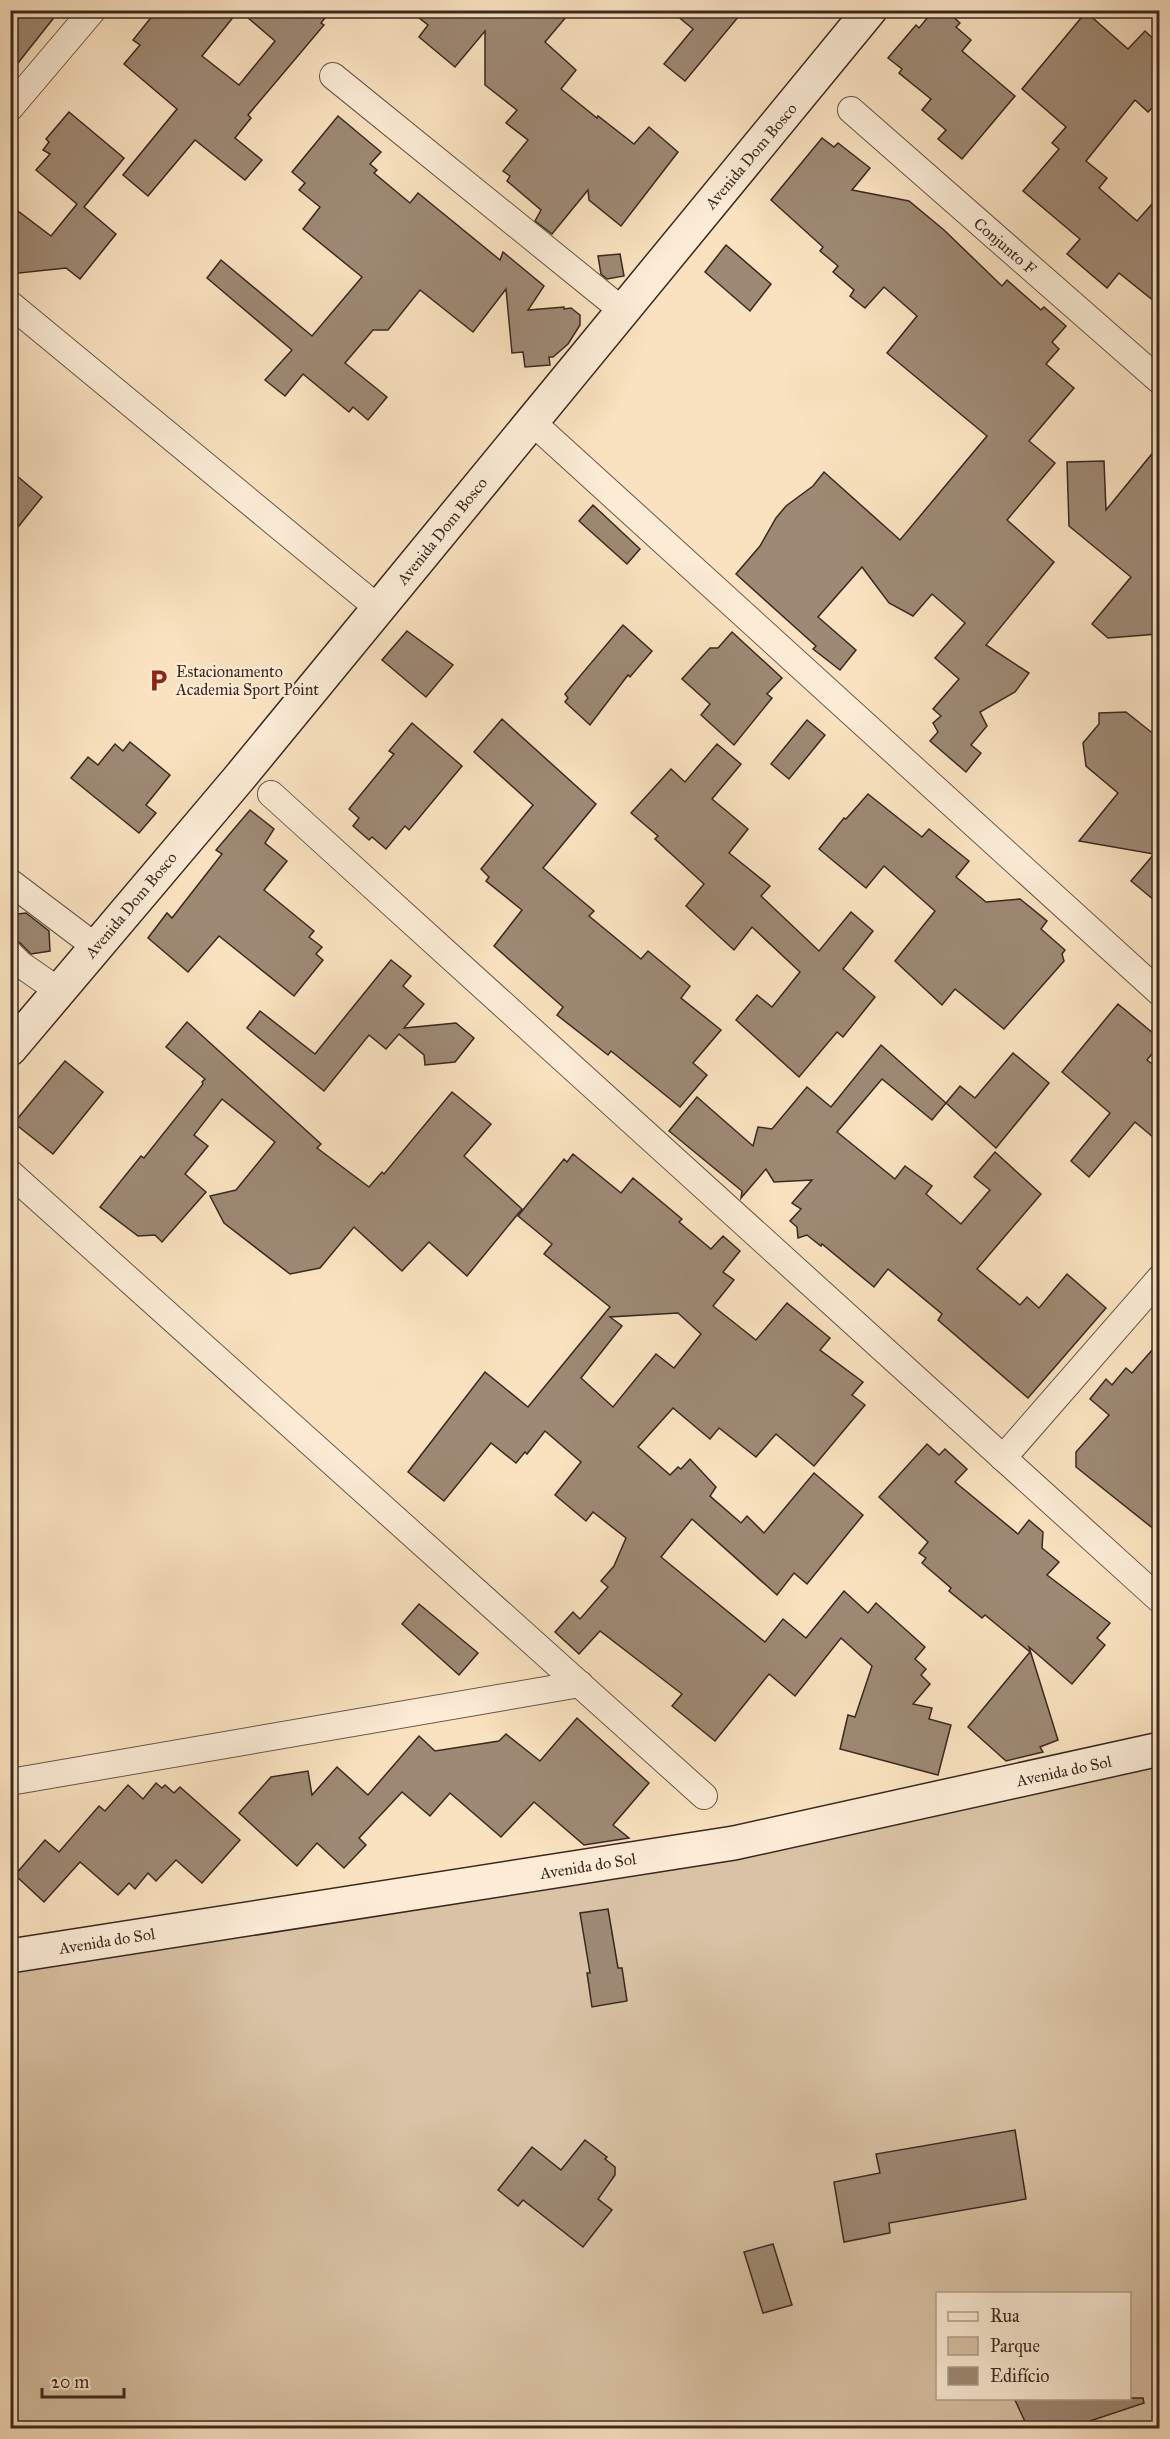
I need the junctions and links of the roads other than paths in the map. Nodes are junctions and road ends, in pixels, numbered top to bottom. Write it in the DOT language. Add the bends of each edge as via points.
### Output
graph roads {
  1 [pos="93,10"];
  2 [pos="870,10"];
  3 [pos="333,76"];
  4 [pos="10,108"];
  5 [pos="851,110"];
  6 [pos="623,311"];
  7 [pos="14,313"];
  8 [pos="1158,377"];
  9 [pos="531,421"];
  10 [pos="378,608"];
  11 [pos="271,794"];
  12 [pos="10,882"];
  13 [pos="96,947"];
  14 [pos="10,954"];
  15 [pos="59,991"];
  16 [pos="1160,993"];
  17 [pos="10,1049"];
  18 [pos="10,1173"];
  19 [pos="1160,1278"];
  20 [pos="1003,1458"];
  21 [pos="1160,1600"];
  22 [pos="580,1684"];
  23 [pos="1160,1749"];
  24 [pos="10,1782"];
  25 [pos="704,1796"];
  26 [pos="10,1956"];
  1 -- 4 [label="street"];
  2 -- 6 [label="street, Avenida Dom Bosco"];
  3 -- 6 [label="street"];
  5 -- 8 [label="street, Conjunto F"];
  6 -- 9 [label="street, Avenida Dom Bosco"];
  7 -- 10 [label="street"];
  9 -- 10 [label="street, Avenida Dom Bosco"];
  9 -- 16 [label="street"];
  10 -- 13 [label="street, Avenida Dom Bosco"];
  11 -- 20 [label="street"];
  12 -- 13 [label="street"];
  13 -- 15 [label="street, Avenida Dom Bosco"];
  14 -- 15 [label="street"];
  15 -- 17 [label="street, Avenida Dom Bosco"];
  18 -- 22 [label="street"];
  19 -- 20 [label="street"];
  20 -- 21 [label="street"];
  22 -- 24 [label="street"];
  22 -- 25 [label="street"];
  23 -- 26 [label="street, Avenida do Sol" via="734,1844"];
}
